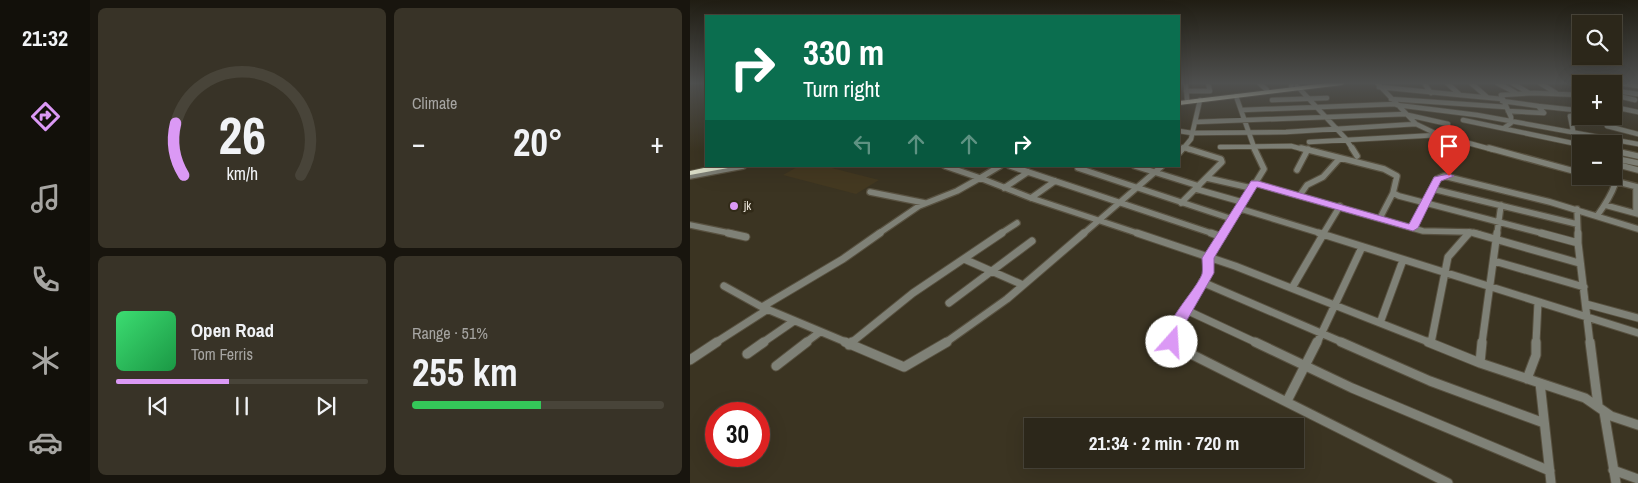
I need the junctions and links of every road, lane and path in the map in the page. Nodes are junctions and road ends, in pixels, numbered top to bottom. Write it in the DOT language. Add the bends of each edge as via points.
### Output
graph roads {
  1 [pos="1199,106"];
  2 [pos="1240,106"];
  3 [pos="1355,106"];
  4 [pos="1398,106"];
  5 [pos="1408,106"];
  6 [pos="1467,106"];
  7 [pos="1505,106"];
  8 [pos="1538,106"];
  9 [pos="1315,107"];
  10 [pos="1507,109"];
  11 [pos="1622,109"];
  12 [pos="1242,110"];
  13 [pos="1572,110"];
  14 [pos="1638,112"];
  15 [pos="1543,114"];
  16 [pos="1406,115"];
  17 [pos="1325,117"];
  18 [pos="1245,120"];
  19 [pos="1463,120"];
  20 [pos="1196,122"];
  21 [pos="1511,123"];
  22 [pos="1416,124"];
  23 [pos="1448,124"];
  24 [pos="1573,125"];
  25 [pos="1615,125"];
  26 [pos="1336,128"];
  27 [pos="1504,128"];
  28 [pos="1544,128"];
  29 [pos="1180,131"];
  30 [pos="1249,132"];
  31 [pos="1192,133"];
  32 [pos="1576,133"];
  33 [pos="1638,134"];
  34 [pos="1439,135"];
  35 [pos="1583,135"];
  36 [pos="1346,139"];
  37 [pos="1452,140"];
  38 [pos="1309,142"];
  39 [pos="1572,143"];
  40 [pos="1622,143"];
  41 [pos="1180,144"];
  42 [pos="1638,144"];
  43 [pos="1254,146"];
  44 [pos="1186,147"];
  45 [pos="1220,147"];
  46 [pos="1433,148"];
  47 [pos="1308,149"];
  48 [pos="1180,152"];
  49 [pos="1622,152"];
  50 [pos="1356,156"];
  51 [pos="1638,156"];
  52 [pos="1340,158"];
  53 [pos="1622,159"];
  54 [pos="1638,163"];
  55 [pos="1622,166"];
  56 [pos="709,167"];
  57 [pos="723,167"];
  58 [pos="735,167"];
  59 [pos="949,167"];
  60 [pos="998,167"];
  61 [pos="1015,167"];
  62 [pos="1138,167"];
  63 [pos="1161,167"];
  64 [pos="1078,168"];
  65 [pos="1298,170"];
  66 [pos="1572,170"];
  67 [pos="1638,170"];
  68 [pos="1028,172"];
  69 [pos="1155,172"];
  70 [pos="690,173"];
  71 [pos="980,178"];
  72 [pos="1207,178"];
  73 [pos="1055,181"];
  74 [pos="1622,183"];
  75 [pos="1615,185"];
  76 [pos="1253,186"];
  77 [pos="1136,187"];
  78 [pos="1197,187"];
  79 [pos="1637,187"];
  80 [pos="1004,188"];
  81 [pos="1433,189"];
  82 [pos="870,192"];
  83 [pos="1393,193"];
  84 [pos="1300,194"];
  85 [pos="1031,198"];
  86 [pos="1119,202"];
  87 [pos="925,203"];
  88 [pos="1181,203"];
  89 [pos="1426,204"];
  90 [pos="1240,205"];
  91 [pos="1501,205"];
  92 [pos="1605,205"];
  93 [pos="1340,206"];
  94 [pos="1577,210"];
  95 [pos="1637,213"];
  96 [pos="1598,216"];
  97 [pos="1232,218"];
  98 [pos="1380,218"];
  99 [pos="1100,221"];
  100 [pos="1499,222"];
  101 [pos="1017,224"];
  102 [pos="1577,224"];
  103 [pos="690,225"];
  104 [pos="1413,228"];
  105 [pos="1638,229"];
  106 [pos="1470,232"];
  107 [pos="1323,235"];
  108 [pos="746,236"];
  109 [pos="1222,236"];
  110 [pos="1032,241"];
  111 [pos="1498,241"];
  112 [pos="1578,243"];
  113 [pos="1362,247"];
  114 [pos="1208,258"];
  115 [pos="964,259"];
  116 [pos="1403,260"];
  117 [pos="1494,261"];
  118 [pos="1579,264"];
  119 [pos="991,271"];
  120 [pos="1444,272"];
  121 [pos="1202,282"];
  122 [pos="1023,285"];
  123 [pos="724,286"];
  124 [pos="1488,287"];
  125 [pos="1584,287"];
  126 [pos="1292,288"];
  127 [pos="1538,302"];
  128 [pos="949,303"];
  129 [pos="1586,304"];
  130 [pos="1335,305"];
  131 [pos="765,308"];
  132 [pos="1186,310"];
  133 [pos="1589,318"];
  134 [pos="1638,318"];
  135 [pos="794,321"];
  136 [pos="1380,323"];
  137 [pos="820,332"];
  138 [pos="1638,333"];
  139 [pos="1320,335"];
  140 [pos="1431,344"];
  141 [pos="849,345"];
  142 [pos="747,354"];
  143 [pos="690,360"];
  144 [pos="1480,363"];
  145 [pos="776,366"];
  146 [pos="1306,366"];
  147 [pos="1528,379"];
  148 [pos="1540,382"];
  149 [pos="1286,401"];
  150 [pos="1601,408"];
  151 [pos="1544,423"];
  152 [pos="1638,425"];
  153 [pos="1613,470"];
  154 [pos="1550,471"];
  155 [pos="1638,479"];
  156 [pos="1448,483"];
  157 [pos="1551,483"];
  158 [pos="1616,483"];
  1 -- 20 [label="street"];
  2 -- 12 [label="street"];
  3 -- 9 [label="street"];
  4 -- 16 [label="street"];
  5 -- 21 [label="street"];
  6 -- 10 [label="street"];
  7 -- 10 [label="street"];
  8 -- 13 [label="street"];
  8 -- 15 [label="street"];
  9 -- 12 [label="street"];
  9 -- 17 [label="street"];
  10 -- 15 [label="street"];
  10 -- 21 [label="street"];
  11 -- 14 [label="street"];
  12 -- 18 [label="street"];
  15 -- 28 [label="street"];
  16 -- 17 [label="street"];
  16 -- 22 [label="street"];
  16 -- 23 [label="street"];
  17 -- 18 [label="street"];
  17 -- 26 [label="street"];
  18 -- 20 [label="street"];
  18 -- 30 [label="street"];
  19 -- 27 [label="street"];
  20 -- 31 [label="street"];
  21 -- 27 [label="street"];
  21 -- 28 [label="street"];
  22 -- 26 [label="street"];
  22 -- 34 [label="street"];
  24 -- 32 [label="street"];
  25 -- 33 [label="street"];
  26 -- 30 [label="street"];
  26 -- 36 [label="street"];
  27 -- 39 [label="street"];
  28 -- 32 [label="street"];
  29 -- 31 [label="street"];
  30 -- 31 [label="street"];
  30 -- 43 [label="street"];
  31 -- 44 [label="street"];
  32 -- 35 [label="street"];
  34 -- 36 [label="street"];
  34 -- 37 [label="street"];
  36 -- 38 [label="street"];
  36 -- 50 [label="street"];
  37 -- 46 [label="street" via="1456,148"];
  37 -- 66 [label="street"];
  40 -- 42 [label="street"];
  41 -- 44 [label="street"];
  43 -- 45 [label="street"];
  43 -- 47 [label="street"];
  43 -- 76 [label="street" via="1264,169"];
  44 -- 48 [label="street"];
  44 -- 72 [label="street" via="1222,160"];
  47 -- 52 [label="street"];
  47 -- 65 [label="street"];
  49 -- 51 [label="street"];
  52 -- 83 [label="street" via="1396,173 1398,179"];
  52 -- 84 [label="street" via="1323,177 1307,185"];
  53 -- 54 [label="street"];
  55 -- 67 [label="street"];
  56 -- 70 [label="highway"];
  57 -- 70 [label="highway"];
  58 -- 70 [label="street"];
  59 -- 71 [label="street"];
  60 -- 71 [label="street"];
  61 -- 68 [label="street"];
  62 -- 69 [label="street"];
  63 -- 69 [label="street"];
  64 -- 77 [label="street"];
  68 -- 73 [label="street"];
  68 -- 80 [label="street"];
  69 -- 77 [label="street"];
  69 -- 78 [label="street"];
  71 -- 80 [label="street"];
  71 -- 87 [label="street"];
  72 -- 76 [label="street"];
  72 -- 78 [label="street"];
  73 -- 85 [label="street"];
  73 -- 86 [label="street"];
  74 -- 79 [label="street"];
  75 -- 92 [label="street"];
  76 -- 84 [label="street"];
  76 -- 90 [label="street"];
  77 -- 86 [label="street"];
  77 -- 88 [label="street"];
  78 -- 88 [label="street"];
  78 -- 90 [label="street"];
  79 -- 95 [label="street"];
  80 -- 85 [label="street"];
  81 -- 89 [label="street"];
  81 -- 91 [label="street"];
  81 -- 94 [label="street" via="1439,177 1449,176"];
  82 -- 87 [label="street"];
  83 -- 89 [label="street"];
  83 -- 98 [label="street"];
  84 -- 93 [label="street"];
  85 -- 99 [label="street"];
  86 -- 99 [label="street"];
  86 -- 109 [label="street"];
  87 -- 131 [label="street"];
  88 -- 97 [label="street"];
  89 -- 100 [label="street"];
  89 -- 104 [label="street"];
  90 -- 97 [label="street"];
  90 -- 107 [label="street"];
  91 -- 100 [label="street"];
  91 -- 102 [label="street"];
  92 -- 95 [label="street"];
  92 -- 96 [label="street"];
  93 -- 98 [label="street"];
  93 -- 107 [label="street"];
  94 -- 96 [label="street"];
  94 -- 102 [label="street"];
  96 -- 105 [label="street"];
  97 -- 109 [label="street"];
  98 -- 104 [label="street"];
  99 -- 114 [label="street"];
  99 -- 122 [label="street"];
  100 -- 111 [label="street"];
  100 -- 112 [label="street"];
  101 -- 115 [label="street"];
  102 -- 112 [label="street"];
  103 -- 108 [label="street"];
  104 -- 106 [label="street"];
  106 -- 111 [label="street"];
  106 -- 120 [label="street" via="1448,257"];
  107 -- 113 [label="street"];
  107 -- 126 [label="street"];
  109 -- 114 [label="street"];
  110 -- 119 [label="street"];
  111 -- 117 [label="street"];
  111 -- 118 [label="street"];
  112 -- 118 [label="street"];
  113 -- 116 [label="street"];
  113 -- 130 [label="street"];
  114 -- 121 [label="street" via="1208,273"];
  114 -- 126 [label="street"];
  115 -- 119 [label="street"];
  115 -- 141 [label="street" via="913,293"];
  116 -- 120 [label="street"];
  116 -- 136 [label="street"];
  117 -- 124 [label="street"];
  117 -- 125 [label="street"];
  118 -- 125 [label="street"];
  119 -- 122 [label="street"];
  119 -- 128 [label="street"];
  120 -- 124 [label="street"];
  120 -- 140 [label="street"];
  121 -- 132 [label="street"];
  121 -- 139 [label="street"];
  122 -- 141 [label="street" via="967,330 904,367"];
  123 -- 131 [label="street"];
  124 -- 127 [label="street"];
  124 -- 144 [label="street"];
  125 -- 129 [label="street"];
  126 -- 130 [label="street"];
  127 -- 133 [label="street"];
  127 -- 147 [label="street" via="1536,355"];
  129 -- 133 [label="street"];
  129 -- 134 [label="street"];
  130 -- 136 [label="street"];
  130 -- 139 [label="street"];
  131 -- 135 [label="street"];
  131 -- 143 [label="street"];
  132 -- 146 [label="street"];
  132 -- 149 [label="street" via="1172,336 1175,346"];
  133 -- 138 [label="street"];
  133 -- 150 [label="street"];
  135 -- 137 [label="street"];
  135 -- 142 [label="street"];
  136 -- 140 [label="street"];
  137 -- 141 [label="street"];
  137 -- 145 [label="street"];
  139 -- 146 [label="street"];
  139 -- 151 [label="street" via="1430,382"];
  140 -- 144 [label="street"];
  144 -- 147 [label="street"];
  146 -- 149 [label="street"];
  146 -- 154 [label="street"];
  147 -- 148 [label="street"];
  148 -- 150 [label="street" via="1585,398"];
  148 -- 151 [label="street"];
  149 -- 156 [label="street"];
  150 -- 152 [label="street"];
  150 -- 153 [label="street"];
  151 -- 154 [label="street"];
  153 -- 155 [label="street"];
  153 -- 158 [label="street"];
  154 -- 157 [label="street"];
}
